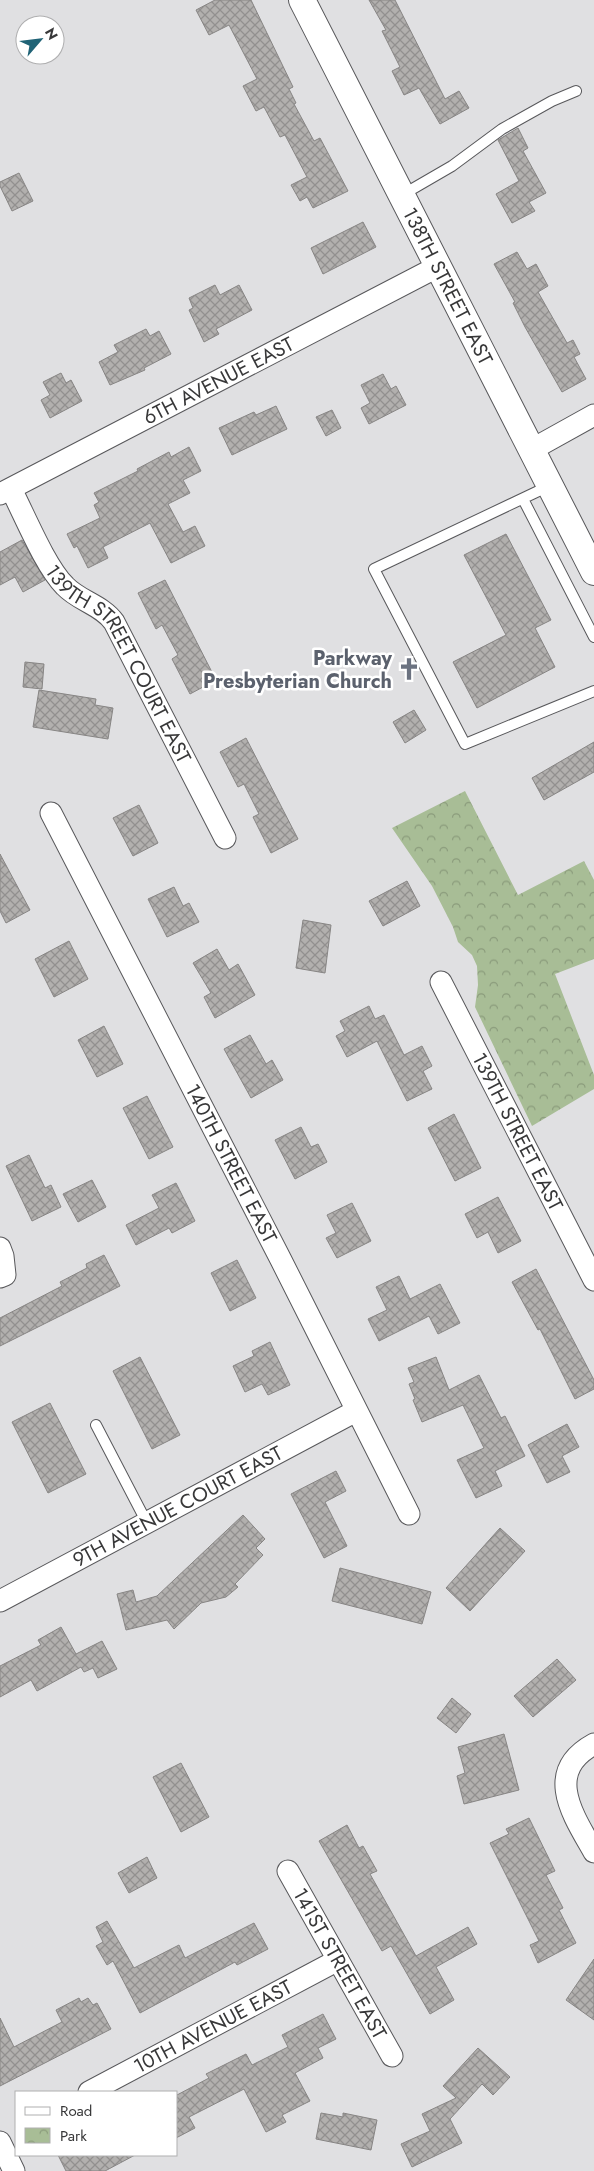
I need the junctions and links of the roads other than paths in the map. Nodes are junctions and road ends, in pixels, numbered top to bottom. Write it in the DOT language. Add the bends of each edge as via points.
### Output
graph roads {
  1 [pos="302,0"];
  2 [pos="576,91"];
  3 [pos="401,195"];
  4 [pos="437,267"];
  5 [pos="594,416"];
  6 [pos="531,450"];
  7 [pos="549,486"];
  8 [pos="6,492"];
  9 [pos="522,499"];
  10 [pos="594,572"];
  11 [pos="594,637"];
  12 [pos="594,691"];
  13 [pos="51,813"];
  14 [pos="224,838"];
  15 [pos="441,982"];
  16 [pos="0,1248"];
  17 [pos="2,1276"];
  18 [pos="594,1280"];
  19 [pos="356,1411"];
  20 [pos="96,1425"];
  21 [pos="409,1514"];
  22 [pos="147,1522"];
  23 [pos="0,1601"];
  24 [pos="594,1744"];
  25 [pos="594,1852"];
  26 [pos="288,1872"];
  27 [pos="338,1960"];
  28 [pos="392,2056"];
  29 [pos="91,2091"];
  30 [pos="15,2132"];
  31 [pos="0,2141"];
  32 [pos="14,2171"];
  1 -- 3 [label="street, 138TH STREET EAST"];
  2 -- 3 [label="lane" via="502,129 452,166"];
  3 -- 4 [label="street, 138TH STREET EAST"];
  4 -- 6 [label="street, 138TH STREET EAST"];
  4 -- 8 [label="street, 6TH AVENUE EAST"];
  5 -- 6 [label="street"];
  6 -- 7 [label="street, 138TH STREET EAST"];
  7 -- 9 [label="lane"];
  7 -- 10 [label="street, 138TH STREET EAST"];
  8 -- 14 [label="street, 139TH STREET COURT EAST" via="64,585 108,613 114,622"];
  9 -- 11 [label="lane"];
  9 -- 12 [label="lane" via="374,569 465,744"];
  13 -- 19 [label="street, 140TH STREET EAST"];
  15 -- 18 [label="street, 139TH STREET EAST"];
  16 -- 17 [label="street"];
  19 -- 21 [label="street, 140TH STREET EAST"];
  19 -- 22 [label="street, 9TH AVENUE COURT EAST"];
  20 -- 22 [label="lane"];
  22 -- 23 [label="street, 9TH AVENUE COURT EAST"];
  24 -- 25 [label="street" via="573,1760 566,1784 567,1799"];
  26 -- 27 [label="street, 141ST STREET EAST"];
  27 -- 28 [label="street, 141ST STREET EAST"];
  27 -- 29 [label="street, 10TH AVENUE EAST"];
  30 -- 31 [label="street"];
  31 -- 32 [label="street"];
}
